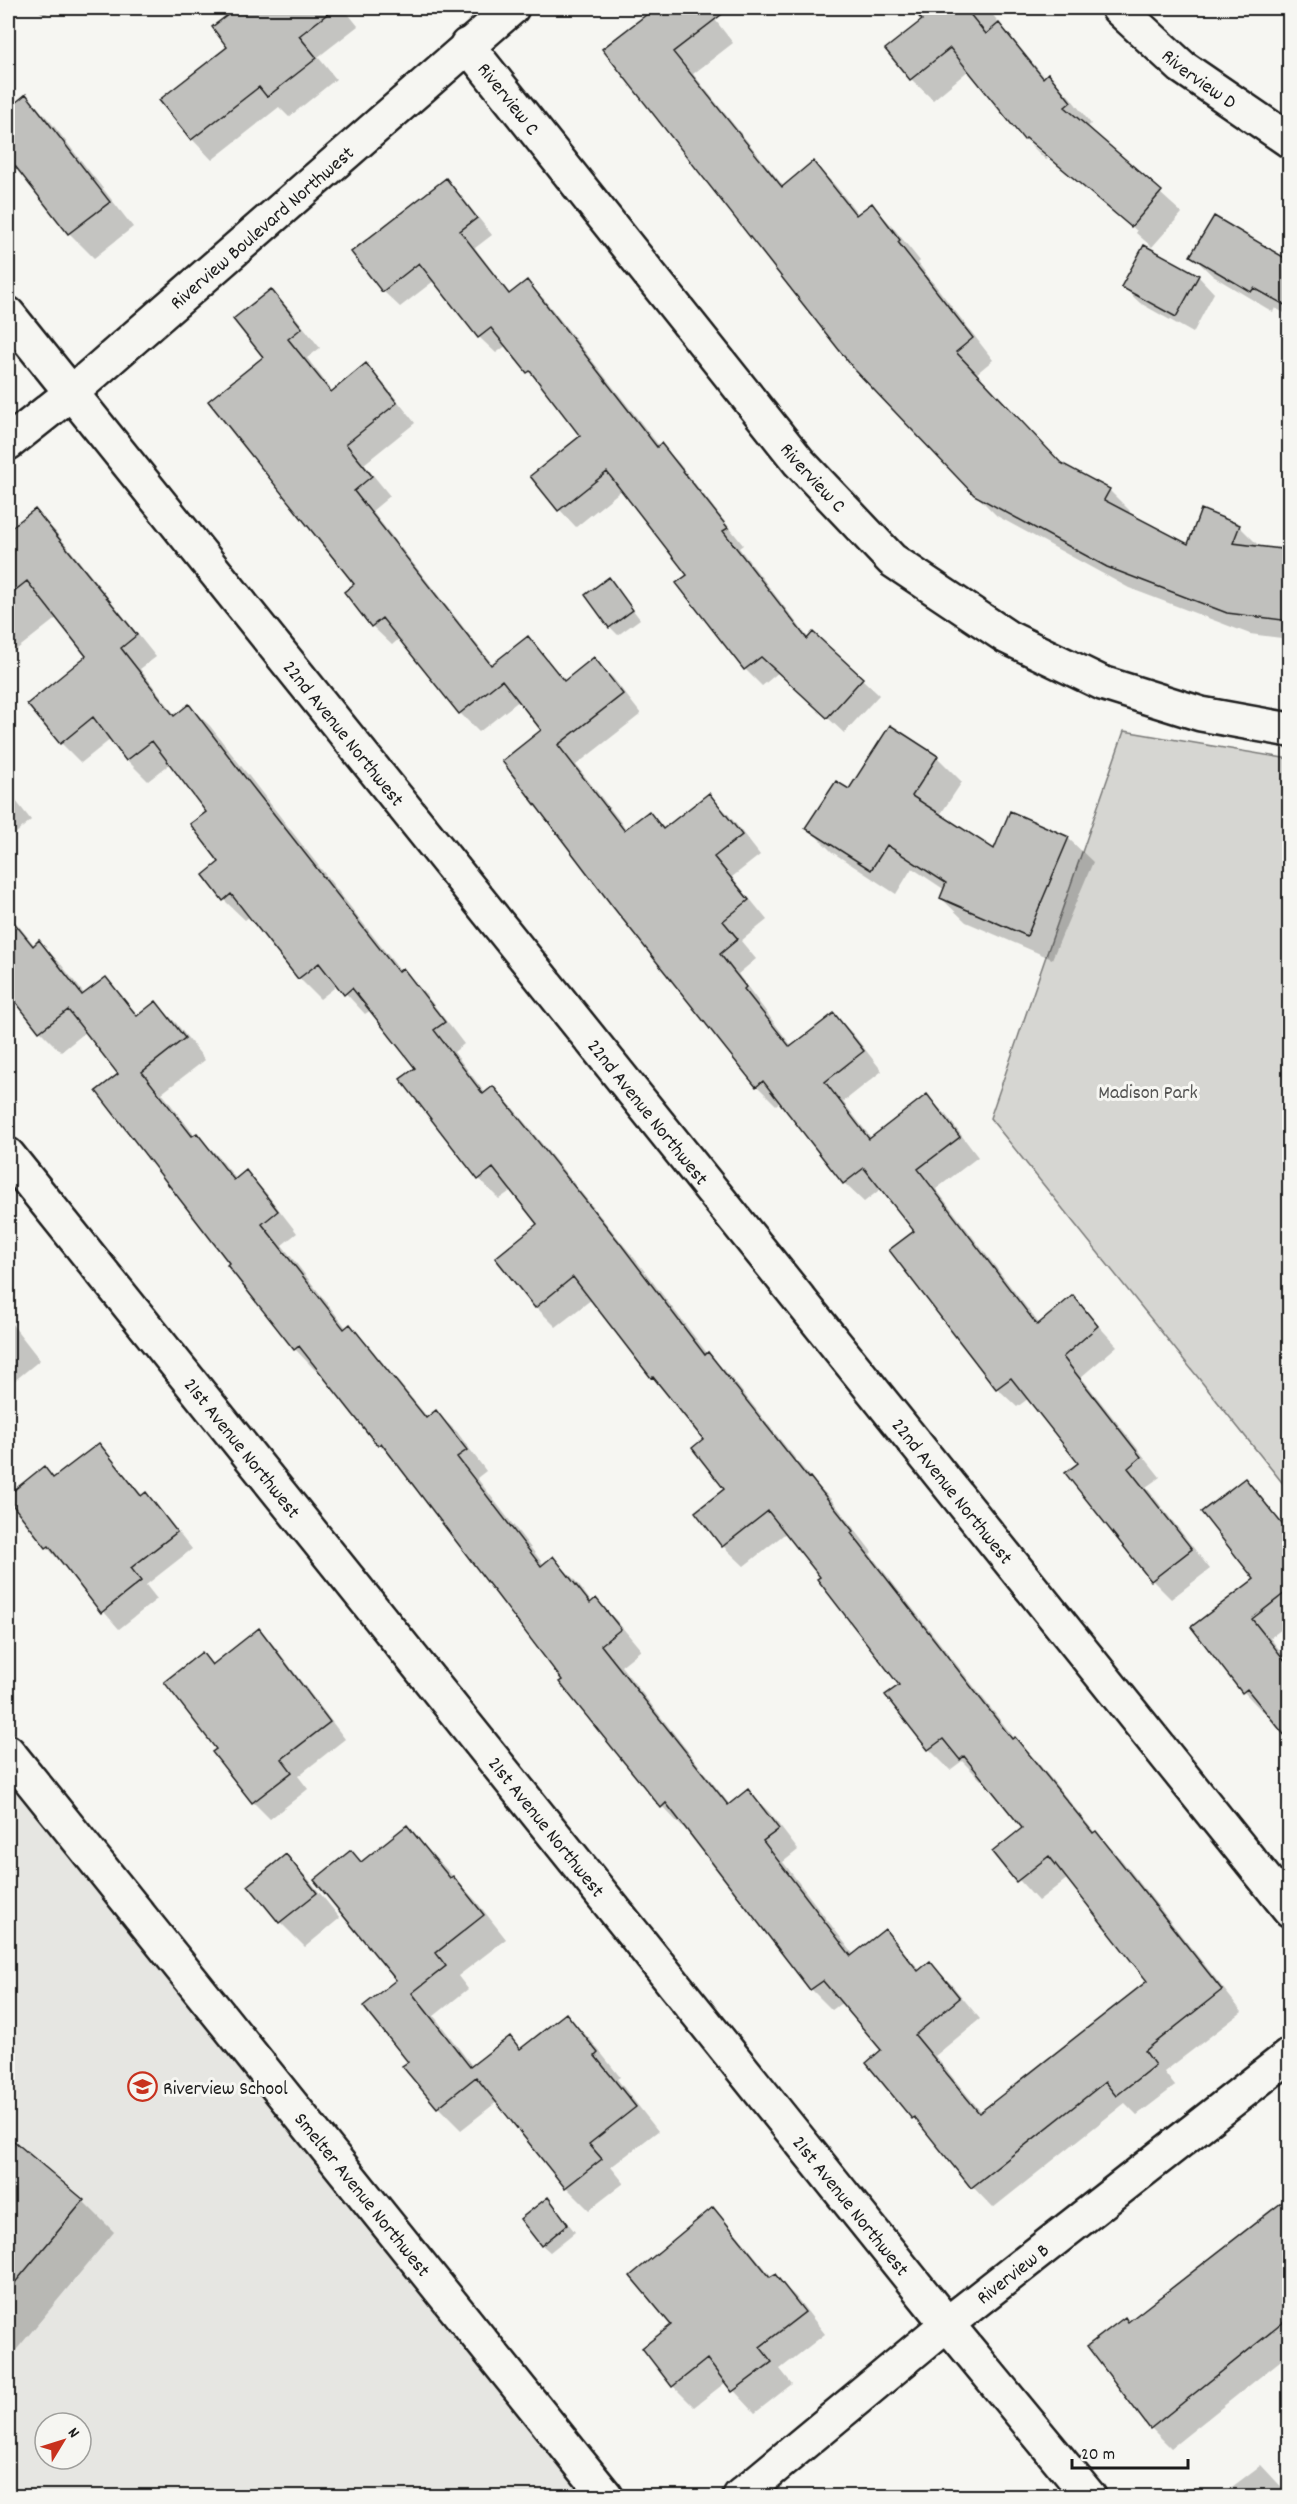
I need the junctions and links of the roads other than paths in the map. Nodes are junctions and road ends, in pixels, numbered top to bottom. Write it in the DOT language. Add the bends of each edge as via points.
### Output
graph roads {
  1 [pos="512,8"];
  2 [pos="1118,8"];
  3 [pos="467,45"];
  4 [pos="1290,141"];
  5 [pos="8,314"];
  6 [pos="71,393"];
  7 [pos="8,443"];
  8 [pos="1290,730"];
  9 [pos="8,1155"];
  10 [pos="8,1752"];
  11 [pos="1290,1910"];
  12 [pos="1290,2055"];
  13 [pos="947,2324"];
  14 [pos="606,2496"];
  15 [pos="740,2496"];
  16 [pos="1089,2496"];
  1 -- 3 [label="street, Riverview Boulevard Northwest"];
  2 -- 4 [label="street, Riverview D" via="1182,67"];
  3 -- 6 [label="street, Riverview Boulevard Northwest"];
  3 -- 8 [label="street, Riverview C" via="799,462 892,560 1007,637 1102,683 1200,714"];
  5 -- 6 [label="street, 22nd Avenue Northwest"];
  6 -- 7 [label="street, Riverview Boulevard Northwest"];
  6 -- 11 [label="street, 22nd Avenue Northwest"];
  9 -- 13 [label="street, 21st Avenue Northwest"];
  10 -- 14 [label="street, Smelter Avenue Northwest"];
  12 -- 13 [label="street, Riverview B"];
  13 -- 15 [label="street, Riverview B"];
  13 -- 16 [label="street, 21st Avenue Northwest"];
}
